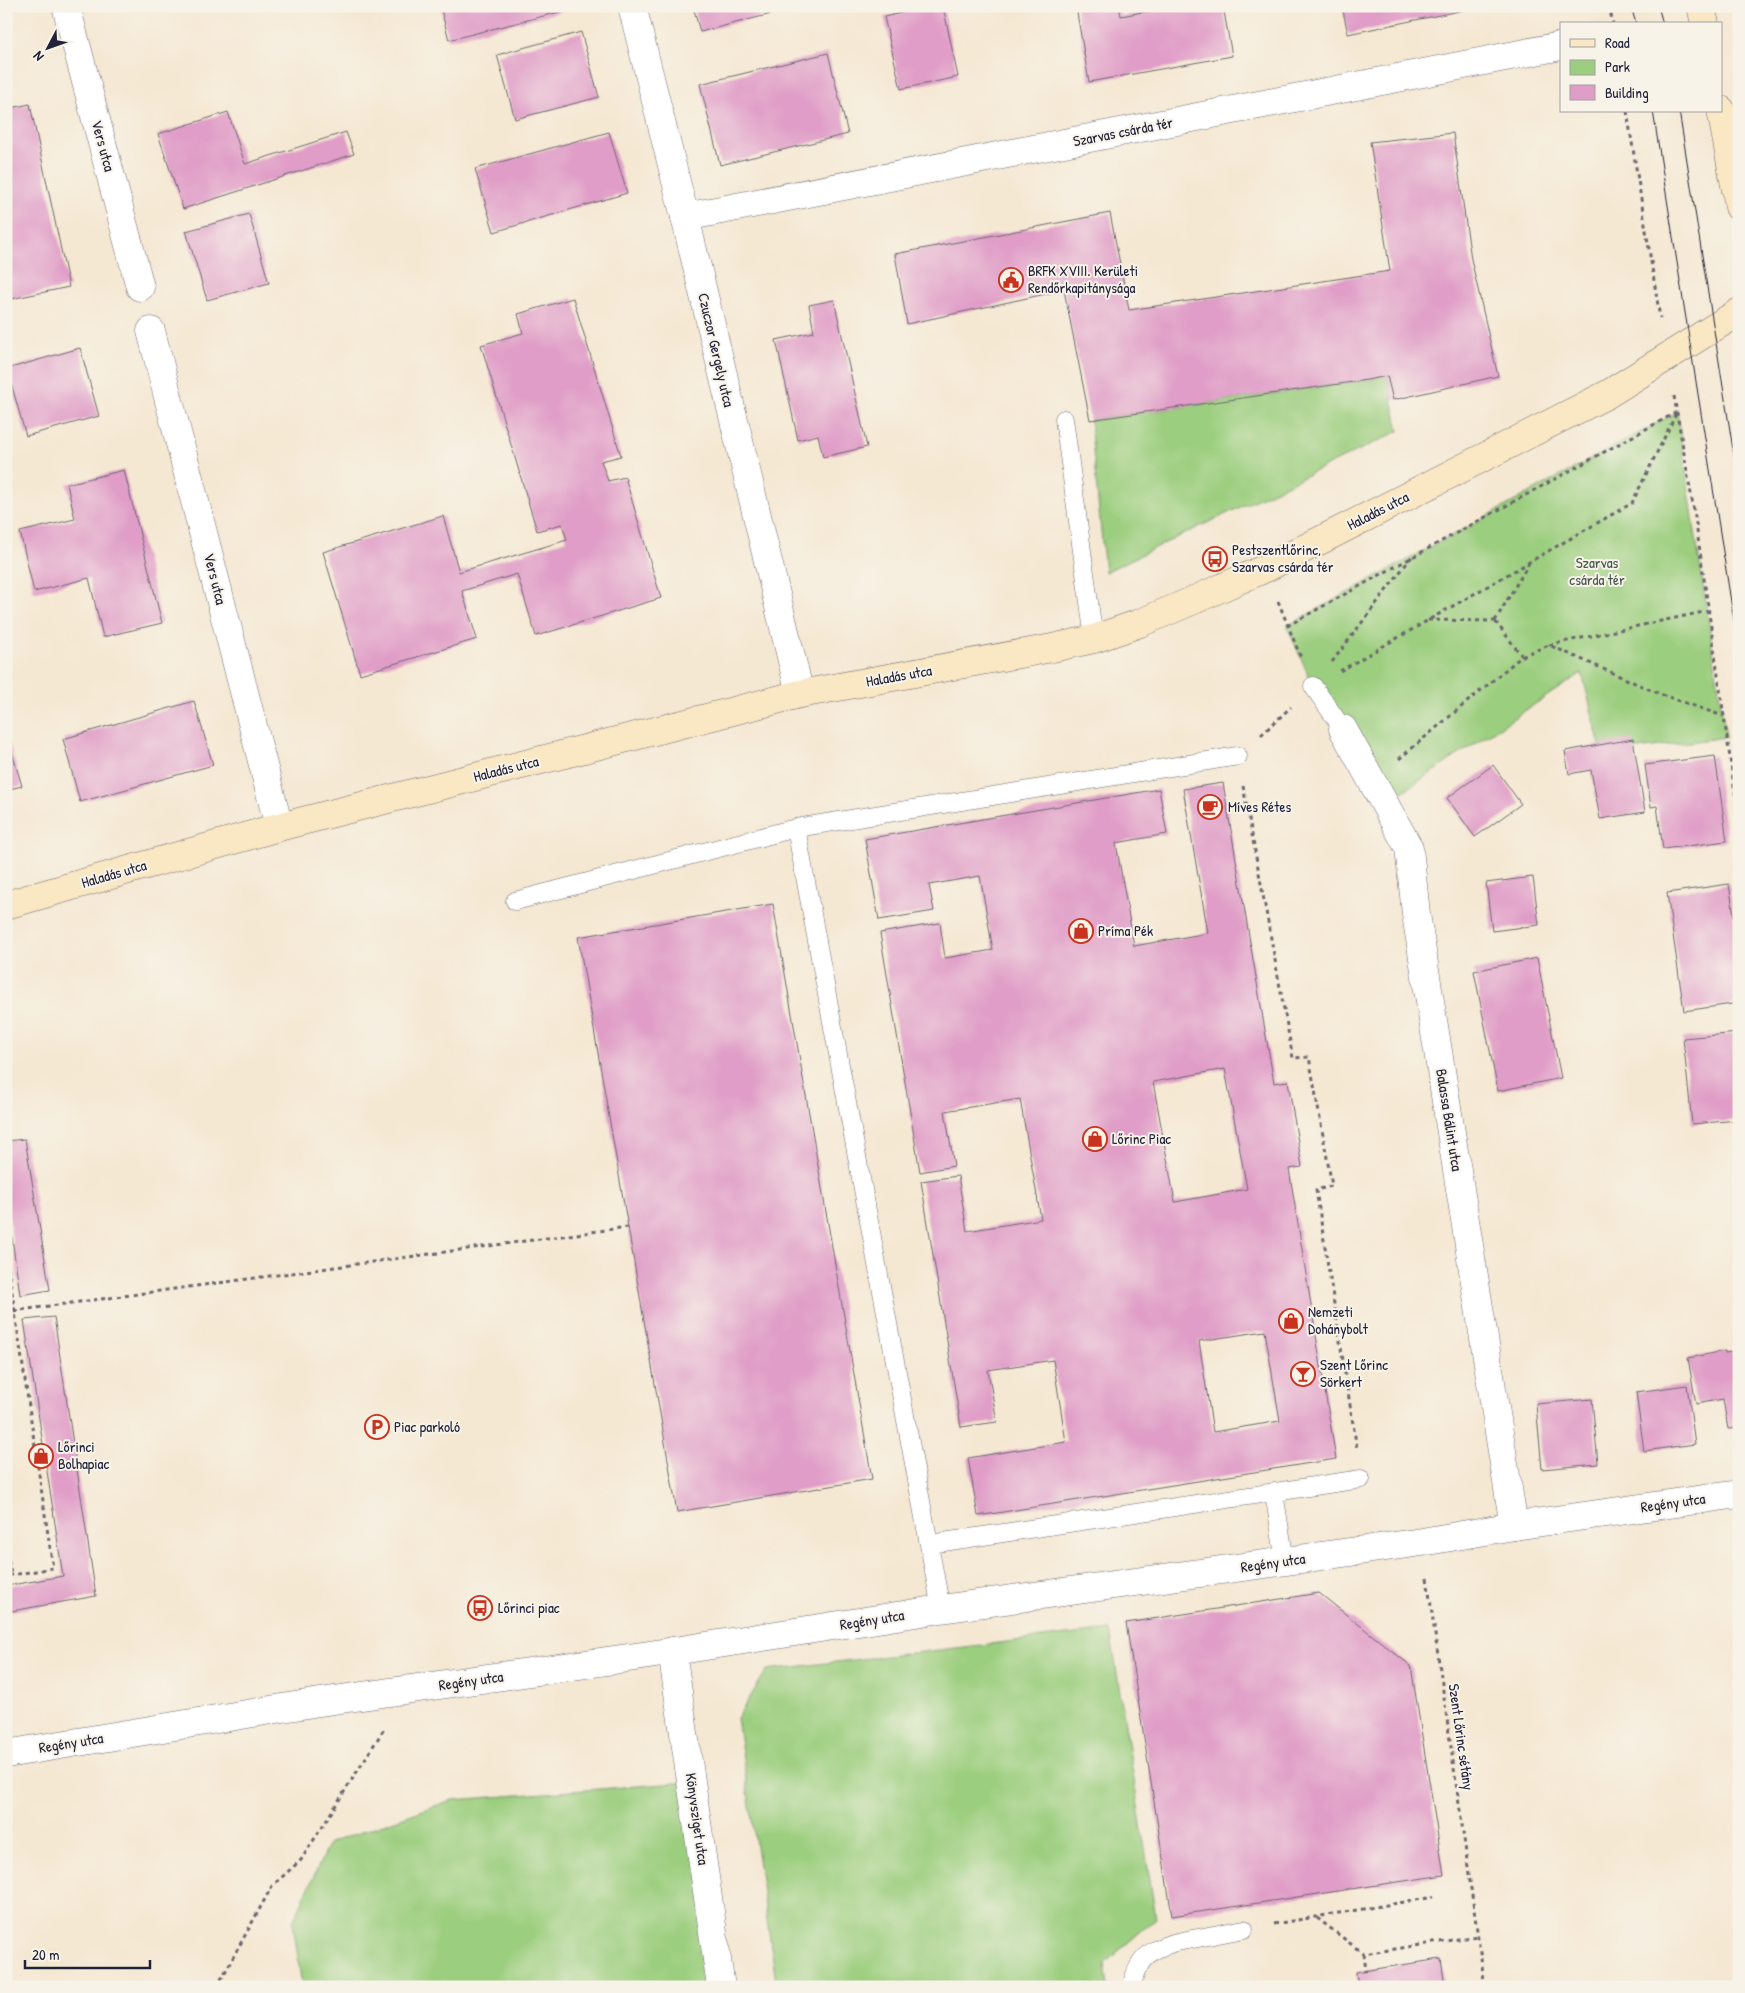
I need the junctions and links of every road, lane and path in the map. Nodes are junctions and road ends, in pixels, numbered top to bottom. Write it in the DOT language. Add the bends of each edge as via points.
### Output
graph roads {
  1 [pos="66,6"];
  2 [pos="632,6"];
  3 [pos="1609,6"];
  4 [pos="1701,6"];
  5 [pos="1613,22"];
  6 [pos="1704,22"];
  7 [pos="1560,46"];
  8 [pos="1627,112"];
  9 [pos="1721,112"];
  10 [pos="1739,208"];
  11 [pos="685,217"];
  12 [pos="140,287"];
  13 [pos="1739,312"];
  14 [pos="152,331"];
  15 [pos="1666,357"];
  16 [pos="1677,412"];
  17 [pos="1064,419"];
  18 [pos="1413,555"];
  19 [pos="1530,561"];
  20 [pos="1266,568"];
  21 [pos="1708,611"];
  22 [pos="1427,620"];
  23 [pos="1495,621"];
  24 [pos="1287,626"];
  25 [pos="1094,639"];
  26 [pos="1548,645"];
  27 [pos="1522,656"];
  28 [pos="1313,686"];
  29 [pos="800,694"];
  30 [pos="1723,716"];
  31 [pos="1343,729"];
  32 [pos="1238,756"];
  33 [pos="1372,782"];
  34 [pos="1739,820"];
  35 [pos="279,827"];
  36 [pos="796,828"];
  37 [pos="515,901"];
  38 [pos="6,905"];
  39 [pos="628,1227"];
  40 [pos="6,1252"];
  41 [pos="15,1311"];
  42 [pos="6,1312"];
  43 [pos="1361,1479"];
  44 [pos="1274,1492"];
  45 [pos="1739,1494"];
  46 [pos="1514,1526"];
  47 [pos="1422,1542"];
  48 [pos="6,1544"];
  49 [pos="930,1544"];
  50 [pos="1285,1561"];
  51 [pos="11,1575"];
  52 [pos="6,1576"];
  53 [pos="941,1610"];
  54 [pos="672,1651"];
  55 [pos="409,1689"];
  56 [pos="6,1754"];
  57 [pos="1434,1897"];
  58 [pos="1316,1917"];
  59 [pos="1244,1929"];
  60 [pos="1477,1936"];
  61 [pos="1364,1954"];
  62 [pos="1366,1971"];
  63 [pos="219,1987"];
  64 [pos="721,1987"];
  65 [pos="1132,1987"];
  66 [pos="1485,1987"];
  1 -- 12 [label="street, Vers utca"];
  2 -- 11 [label="street, Czuczor Gergely utca"];
  3 -- 5 [label="path"];
  4 -- 6 [label="main road"];
  7 -- 11 [label="street, Szarvas csárda tér"];
  8 -- 15 [label="path"];
  9 -- 10 [label="main road"];
  11 -- 29 [label="street, Czuczor Gergely utca"];
  13 -- 15 [label="main road, Haladás utca"];
  14 -- 35 [label="street, Vers utca"];
  15 -- 16 [label="path"];
  15 -- 20 [label="main road, Haladás utca" via="1608,394"];
  16 -- 18 [label="path"];
  16 -- 19 [label="path" via="1632,503"];
  16 -- 21 [label="path"];
  17 -- 25 [label="lane"];
  18 -- 24 [label="path"];
  18 -- 28 [label="path"];
  19 -- 22 [label="path"];
  19 -- 23 [label="path"];
  20 -- 24 [label="path"];
  20 -- 25 [label="main road, Haladás utca" via="1140,623"];
  21 -- 26 [label="path"];
  21 -- 30 [label="path"];
  22 -- 23 [label="path"];
  22 -- 28 [label="path"];
  23 -- 27 [label="path"];
  24 -- 28 [label="path"];
  25 -- 29 [label="main road, Haladás utca"];
  26 -- 27 [label="path"];
  26 -- 30 [label="path" via="1660,694"];
  27 -- 33 [label="path"];
  28 -- 31 [label="lane"];
  28 -- 32 [label="path"];
  29 -- 35 [label="main road, Haladás utca"];
  30 -- 34 [label="path"];
  31 -- 33 [label="street, Balassa Bálint utca"];
  32 -- 36 [label="lane"];
  32 -- 43 [label="path" via="1292,1058 1309,1057 1332,1186 1316,1190"];
  33 -- 46 [label="street, Balassa Bálint utca" via="1408,848"];
  35 -- 38 [label="main road, Haladás utca"];
  36 -- 37 [label="lane"];
  36 -- 49 [label="lane"];
  39 -- 41 [label="path"];
  40 -- 41 [label="path"];
  41 -- 42 [label="path"];
  41 -- 51 [label="path" via="53,1568"];
  43 -- 44 [label="lane"];
  44 -- 49 [label="lane"];
  44 -- 50 [label="lane"];
  45 -- 46 [label="street, Regény utca"];
  46 -- 47 [label="street, Regény utca"];
  47 -- 50 [label="street, Regény utca"];
  47 -- 60 [label="path, Szent Lőrinc sétány"];
  48 -- 51 [label="path"];
  49 -- 53 [label="lane"];
  50 -- 53 [label="street, Regény utca"];
  51 -- 52 [label="path"];
  53 -- 54 [label="street, Regény utca"];
  54 -- 55 [label="street, Regény utca"];
  54 -- 64 [label="street, Könyvsziget utca"];
  55 -- 56 [label="street, Regény utca"];
  55 -- 63 [label="path" via="301,1860 272,1886"];
  57 -- 58 [label="path"];
  58 -- 59 [label="path"];
  58 -- 61 [label="path"];
  59 -- 65 [label="lane" via="1164,1944 1143,1959"];
  60 -- 61 [label="path"];
  60 -- 66 [label="path, Szent Lőrinc sétány"];
  61 -- 62 [label="path"];
}
